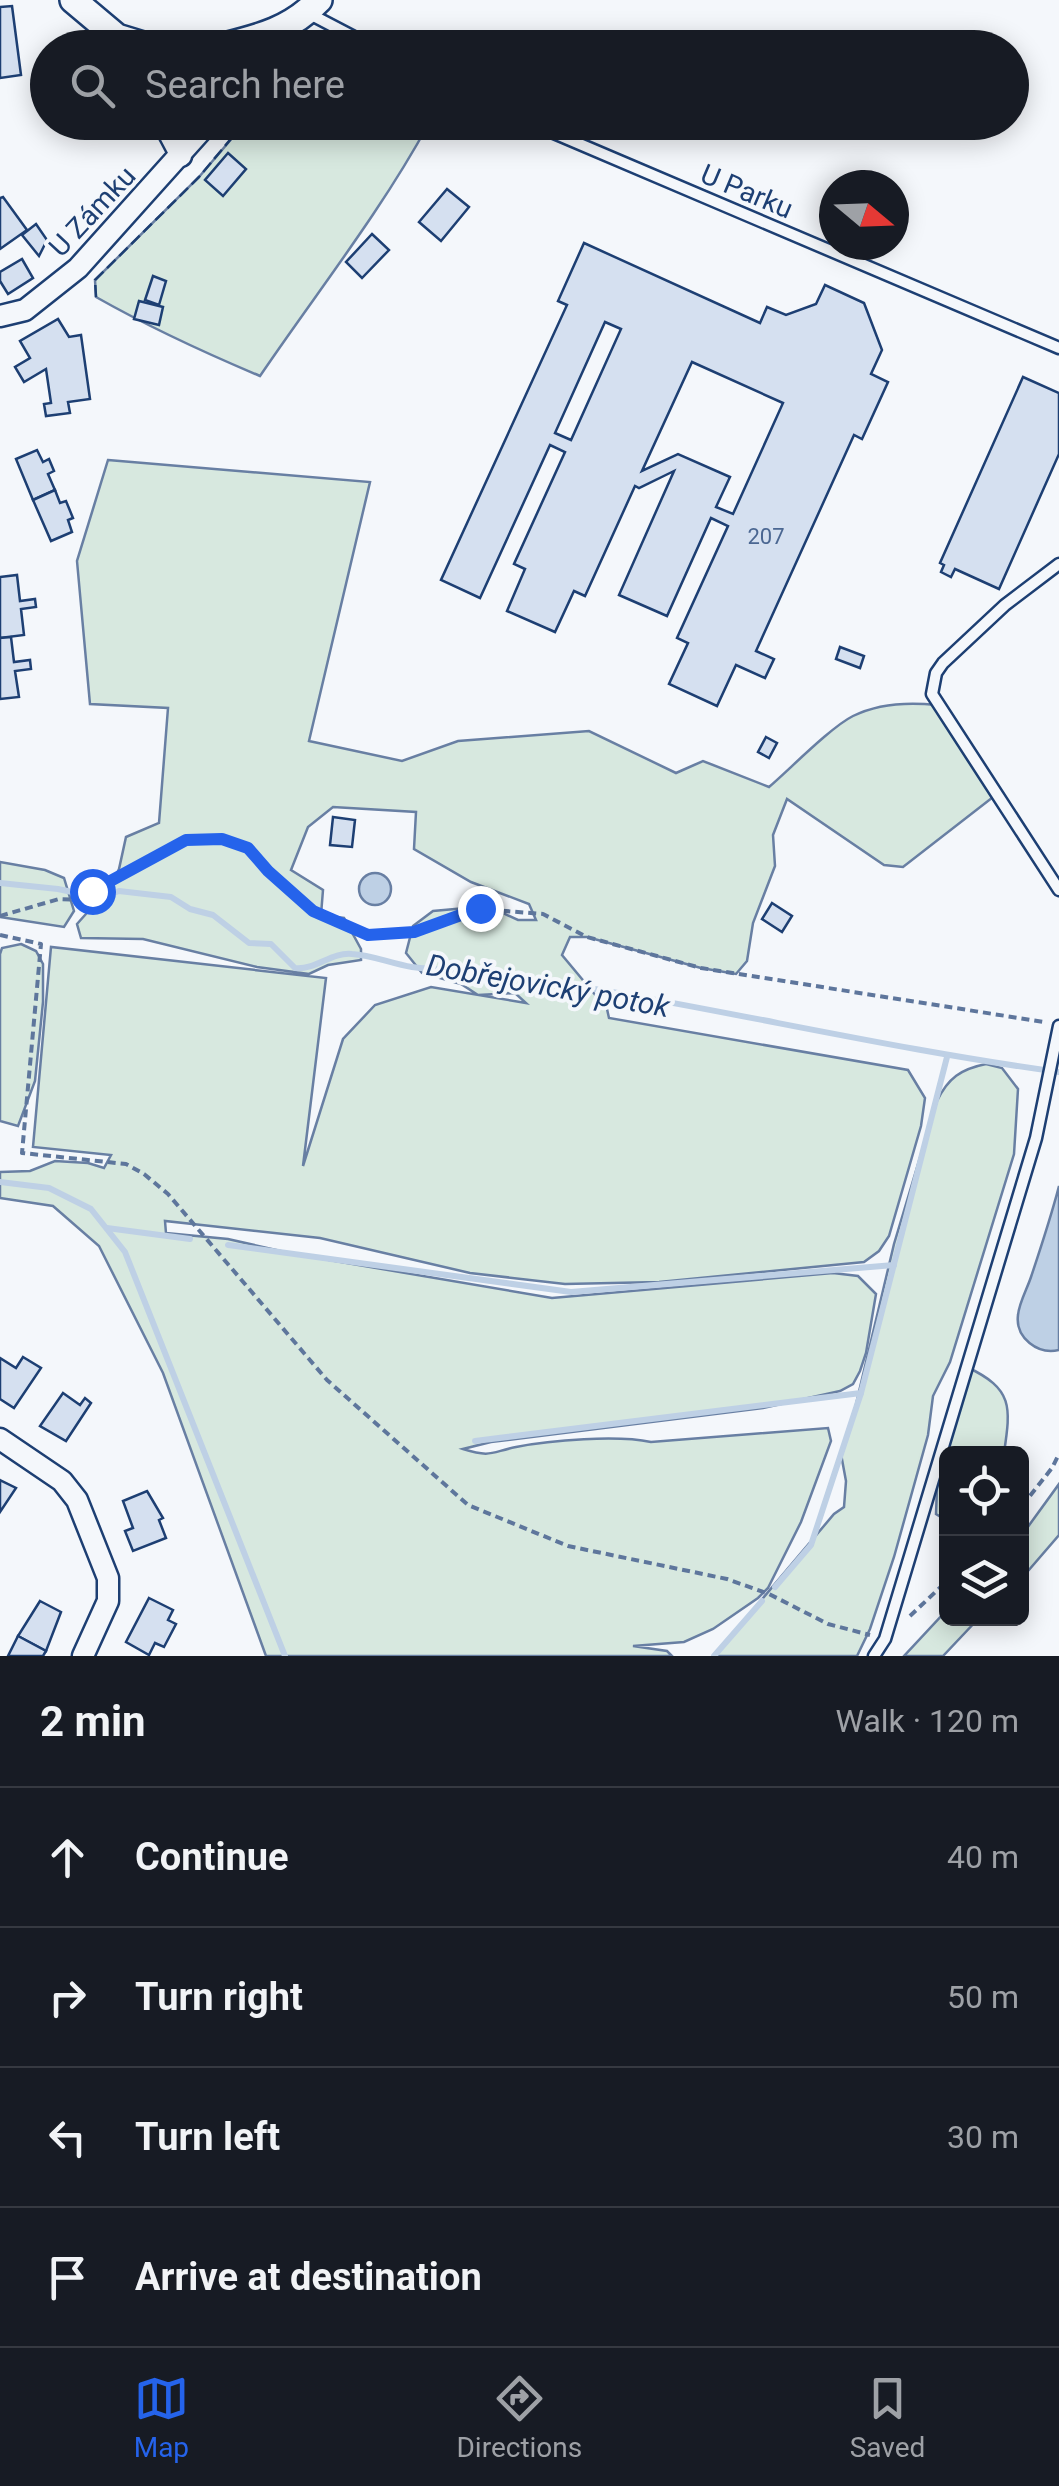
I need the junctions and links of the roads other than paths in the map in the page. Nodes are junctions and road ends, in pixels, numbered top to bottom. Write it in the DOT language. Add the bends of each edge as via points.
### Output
graph roads {
  1 [pos="74,0"];
  2 [pos="313,6"];
  3 [pos="107,30"];
  4 [pos="285,30"];
  5 [pos="348,30"];
  6 [pos="172,140"];
  7 [pos="194,140"];
  8 [pos="570,140"];
  9 [pos="180,156"];
  10 [pos="0,316"];
  11 [pos="1059,348"];
  12 [pos="1059,564"];
  13 [pos="1059,890"];
  14 [pos="1059,1025"];
  15 [pos="0,1440"];
  16 [pos="83,1656"];
  17 [pos="874,1656"];
  1 -- 3 [label="street"];
  2 -- 4 [label="street"];
  2 -- 5 [label="lane"];
  6 -- 9 [label="street"];
  7 -- 9 [label="street, U Zámku"];
  8 -- 11 [label="lane, U Parku"];
  9 -- 10 [label="street, U Zámku" via="78,268 25,310"];
  12 -- 13 [label="lane" via="943,663 932,694"];
  14 -- 17 [label="lane" via="1036,1138 885,1639"];
  15 -- 16 [label="street" via="62,1481 77,1500 108,1578 108,1601"];
}
